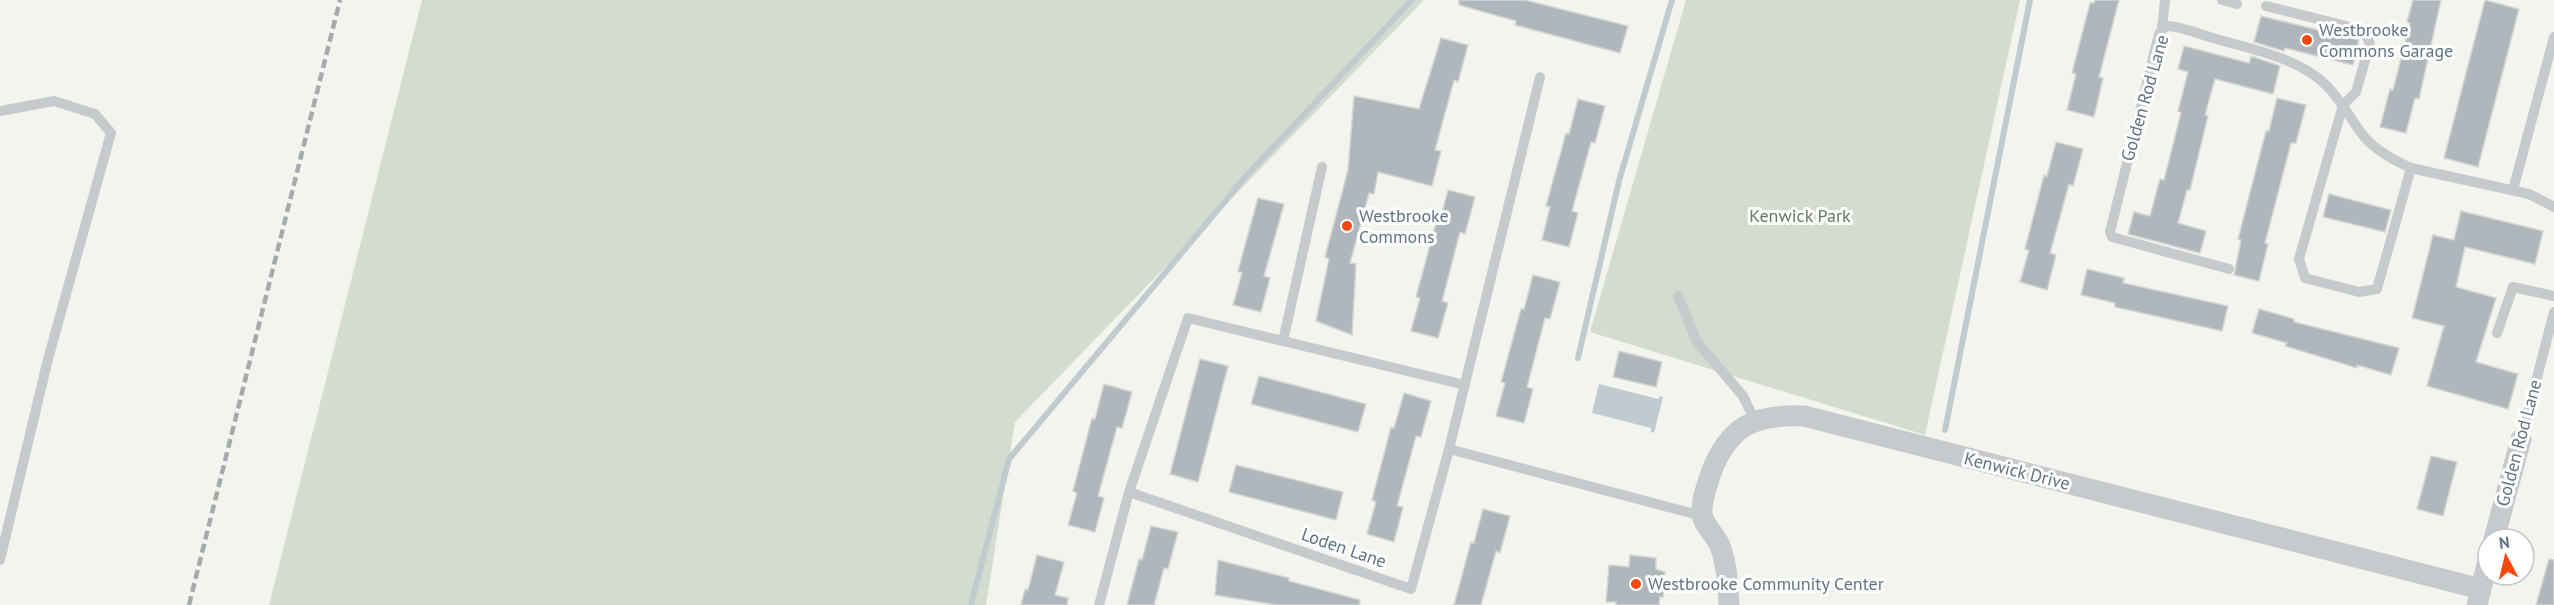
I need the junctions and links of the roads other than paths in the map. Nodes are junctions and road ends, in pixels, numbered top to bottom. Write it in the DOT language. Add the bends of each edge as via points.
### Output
graph roads {
  1 [pos="2165,0"];
  2 [pos="2222,0"];
  3 [pos="2237,4"];
  4 [pos="2266,6"];
  5 [pos="2162,29"];
  6 [pos="2554,38"];
  7 [pos="1540,77"];
  8 [pos="2343,105"];
  9 [pos="0,111"];
  10 [pos="1322,167"];
  11 [pos="2411,168"];
  12 [pos="2513,190"];
  13 [pos="2554,207"];
  14 [pos="2229,269"];
  15 [pos="1678,296"];
  16 [pos="2554,296"];
  17 [pos="2554,312"];
  18 [pos="2497,333"];
  19 [pos="1283,341"];
  20 [pos="1465,385"];
  21 [pos="1755,421"];
  22 [pos="2521,439"];
  23 [pos="1449,450"];
  24 [pos="1129,492"];
  25 [pos="1702,516"];
  26 [pos="2497,527"];
  27 [pos="0,560"];
  28 [pos="2479,597"];
  29 [pos="1099,605"];
  30 [pos="1729,605"];
  1 -- 5 [label="lane"];
  2 -- 3 [label="lane"];
  4 -- 8 [label="lane" via="2362,30 2370,43 2356,92"];
  5 -- 8 [label="lane, Golden Rod Lane" via="2174,27 2272,55 2314,75"];
  5 -- 14 [label="lane, Golden Rod Lane" via="2110,232 2112,237"];
  6 -- 12 [label="lane"];
  7 -- 20 [label="lane, Loden Lane"];
  8 -- 11 [label="lane, Golden Rod Lane" via="2363,135 2380,151"];
  8 -- 11 [label="lane" via="2299,259 2305,278 2359,292 2377,289"];
  9 -- 27 [label="lane" via="54,101 95,114 111,133 48,359"];
  10 -- 19 [label="lane"];
  11 -- 12 [label="lane, Golden Rod Lane"];
  12 -- 13 [label="lane, Golden Rod Lane"];
  15 -- 21 [label="lane" via="1697,342 1743,396"];
  16 -- 18 [label="lane" via="2512,287"];
  17 -- 22 [label="lane, Golden Rod Lane"];
  19 -- 20 [label="lane"];
  19 -- 24 [label="lane" via="1188,318"];
  20 -- 23 [label="lane, Loden Lane"];
  21 -- 25 [label="street, Kenwick Drive" via="1728,441 1717,458 1703,500"];
  21 -- 28 [label="street, Kenwick Drive" via="1781,415 1804,416"];
  22 -- 26 [label="street, Golden Rod Lane"];
  23 -- 24 [label="lane, Loden Lane" via="1411,589"];
  23 -- 25 [label="lane"];
  24 -- 29 [label="lane"];
  25 -- 30 [label="street" via="1720,544"];
}
